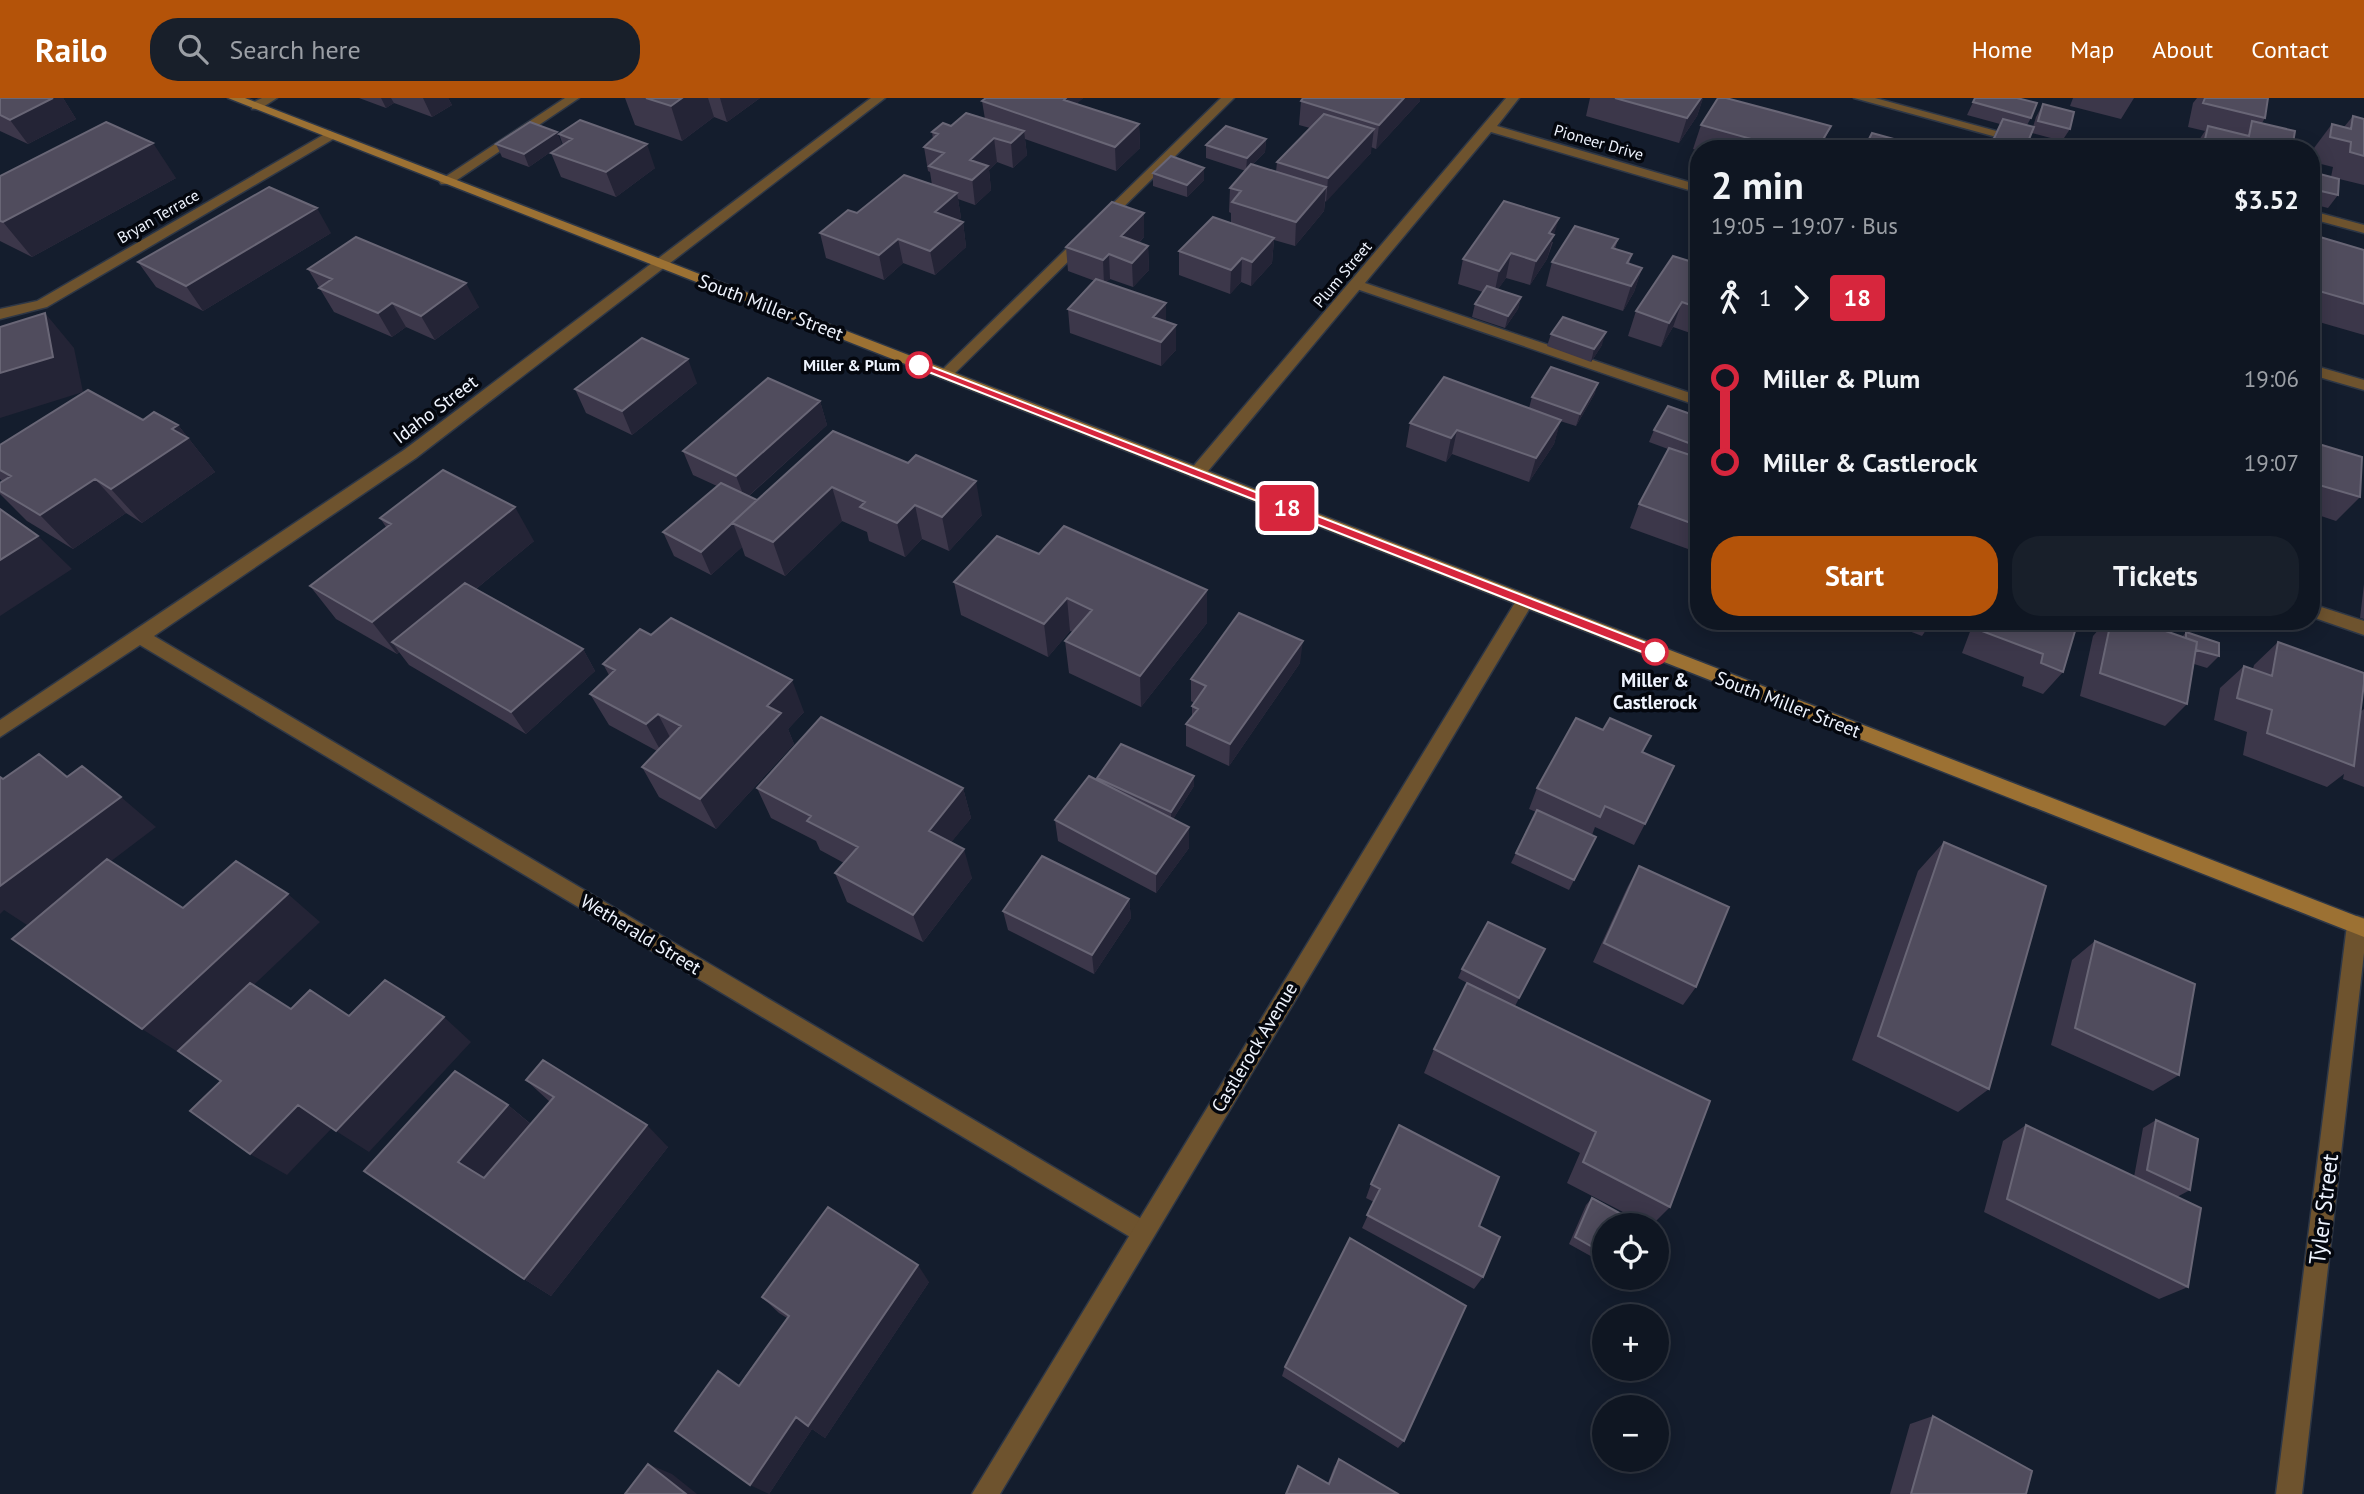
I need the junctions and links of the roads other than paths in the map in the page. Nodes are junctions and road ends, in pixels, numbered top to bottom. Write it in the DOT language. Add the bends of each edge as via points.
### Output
graph roads {
  1 [pos="234,98"];
  2 [pos="271,98"];
  3 [pos="573,98"];
  4 [pos="879,98"];
  5 [pos="1228,98"];
  6 [pos="1513,98"];
  7 [pos="1860,98"];
  8 [pos="256,106"];
  9 [pos="1488,127"];
  10 [pos="330,135"];
  11 [pos="2021,140"];
  12 [pos="446,181"];
  13 [pos="1690,187"];
  14 [pos="2320,217"];
  15 [pos="2364,229"];
  16 [pos="663,265"];
  17 [pos="1356,284"];
  18 [pos="0,314"];
  19 [pos="2320,372"];
  20 [pos="945,375"];
  21 [pos="2364,385"];
  22 [pos="1690,398"];
  23 [pos="1196,473"];
  24 [pos="1525,601"];
  25 [pos="2320,613"];
  26 [pos="2364,628"];
  27 [pos="141,636"];
  28 [pos="0,730"];
  29 [pos="2361,926"];
  30 [pos="1142,1232"];
  31 [pos="985,1494"];
  32 [pos="2290,1494"];
  1 -- 8 [label="main road, South Miller Street"];
  2 -- 8 [label="street"];
  3 -- 12 [label="street"];
  4 -- 16 [label="street, Idaho Street"];
  5 -- 20 [label="street"];
  6 -- 9 [label="street, Plum Street"];
  7 -- 11 [label="street"];
  8 -- 10 [label="main road, South Miller Street"];
  9 -- 13 [label="street, Pioneer Drive"];
  9 -- 17 [label="street, Plum Street"];
  10 -- 12 [label="main road, South Miller Street"];
  10 -- 18 [label="street, Bryan Terrace" via="42,304"];
  12 -- 16 [label="main road, South Miller Street"];
  14 -- 15 [label="street"];
  16 -- 20 [label="main road, South Miller Street"];
  16 -- 27 [label="street, Idaho Street" via="410,454"];
  17 -- 22 [label="street"];
  17 -- 23 [label="street, Plum Street"];
  19 -- 21 [label="street"];
  20 -- 23 [label="main road, South Miller Street"];
  23 -- 24 [label="main road, South Miller Street"];
  24 -- 29 [label="main road, South Miller Street"];
  24 -- 30 [label="street, Castlerock Avenue"];
  25 -- 26 [label="street"];
  27 -- 28 [label="street, Idaho Street"];
  27 -- 30 [label="street, Wetherald Street"];
  29 -- 32 [label="street, Tyler Street"];
  30 -- 31 [label="street, Castlerock Avenue"];
}
